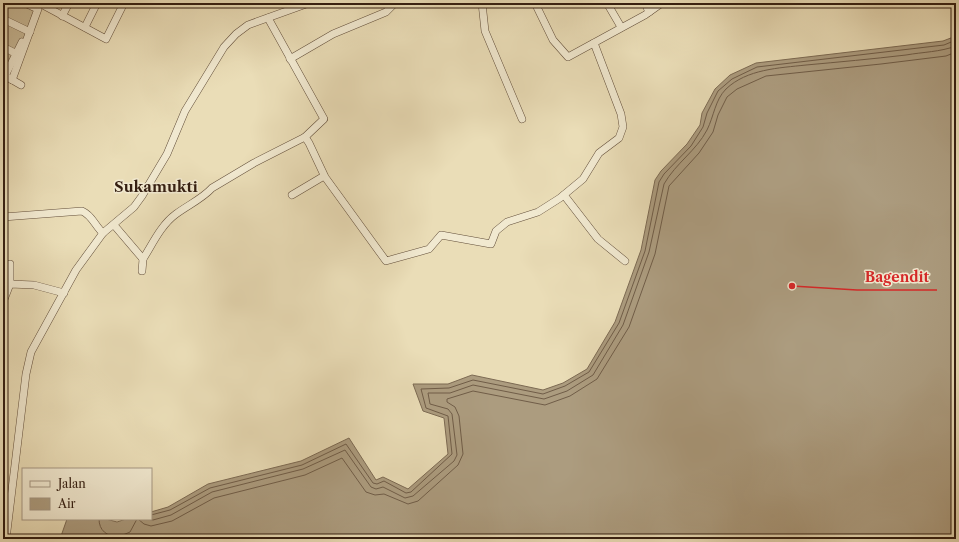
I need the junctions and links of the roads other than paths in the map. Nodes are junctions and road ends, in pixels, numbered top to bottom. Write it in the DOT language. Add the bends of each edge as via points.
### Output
graph roads {
  1 [pos="25,3"];
  2 [pos="69,3"];
  3 [pos="96,3"];
  4 [pos="124,3"];
  5 [pos="309,3"];
  6 [pos="395,3"];
  7 [pos="482,3"];
  8 [pos="535,3"];
  9 [pos="607,3"];
  10 [pos="645,3"];
  11 [pos="662,3"];
  12 [pos="41,6"];
  13 [pos="648,12"];
  14 [pos="62,16"];
  15 [pos="268,18"];
  16 [pos="3,20"];
  17 [pos="85,27"];
  18 [pos="621,27"];
  19 [pos="29,32"];
  20 [pos="594,43"];
  21 [pos="3,47"];
  22 [pos="19,55"];
  23 [pos="290,59"];
  24 [pos="7,77"];
  25 [pos="21,85"];
  26 [pos="522,119"];
  27 [pos="305,137"];
  28 [pos="324,176"];
  29 [pos="292,195"];
  30 [pos="564,195"];
  31 [pos="3,217"];
  32 [pos="114,225"];
  33 [pos="103,233"];
  34 [pos="143,259"];
  35 [pos="625,261"];
  36 [pos="10,264"];
  37 [pos="142,271"];
  38 [pos="10,284"];
  39 [pos="64,293"];
  40 [pos="3,302"];
  41 [pos="6,539"];
  1 -- 12 [label="street"];
  2 -- 14 [label="street"];
  3 -- 17 [label="street"];
  4 -- 17 [label="street" via="106,39"];
  5 -- 15 [label="street"];
  6 -- 23 [label="street" via="386,12 333,34"];
  7 -- 26 [label="street" via="484,31"];
  8 -- 20 [label="street" via="553,40 565,56 569,57"];
  9 -- 18 [label="street"];
  10 -- 13 [label="street"];
  11 -- 13 [label="street"];
  12 -- 14 [label="street"];
  12 -- 19 [label="street"];
  13 -- 18 [label="street"];
  14 -- 17 [label="street"];
  15 -- 23 [label="street"];
  15 -- 32 [label="street" via="248,26 224,47 185,111 167,154 142,196"];
  16 -- 19 [label="street"];
  18 -- 20 [label="street"];
  19 -- 22 [label="street"];
  20 -- 30 [label="street" via="621,114 622,127 619,138 599,153 583,179"];
  21 -- 22 [label="street"];
  22 -- 24 [label="street"];
  23 -- 27 [label="street" via="324,119"];
  24 -- 25 [label="street"];
  27 -- 28 [label="street"];
  27 -- 34 [label="street" via="254,163 175,214 159,232"];
  28 -- 29 [label="street"];
  28 -- 30 [label="street" via="384,258 389,261 429,249 441,235 491,244 496,231 507,222 541,211"];
  30 -- 35 [label="street" via="598,240"];
  31 -- 33 [label="street" via="82,211 90,215 96,227"];
  32 -- 33 [label="street"];
  32 -- 34 [label="street"];
  33 -- 39 [label="street" via="76,270"];
  34 -- 37 [label="street"];
  36 -- 38 [label="street"];
  38 -- 39 [label="street" via="34,285"];
  38 -- 40 [label="street"];
  39 -- 41 [label="street" via="32,352 26,374"];
}
